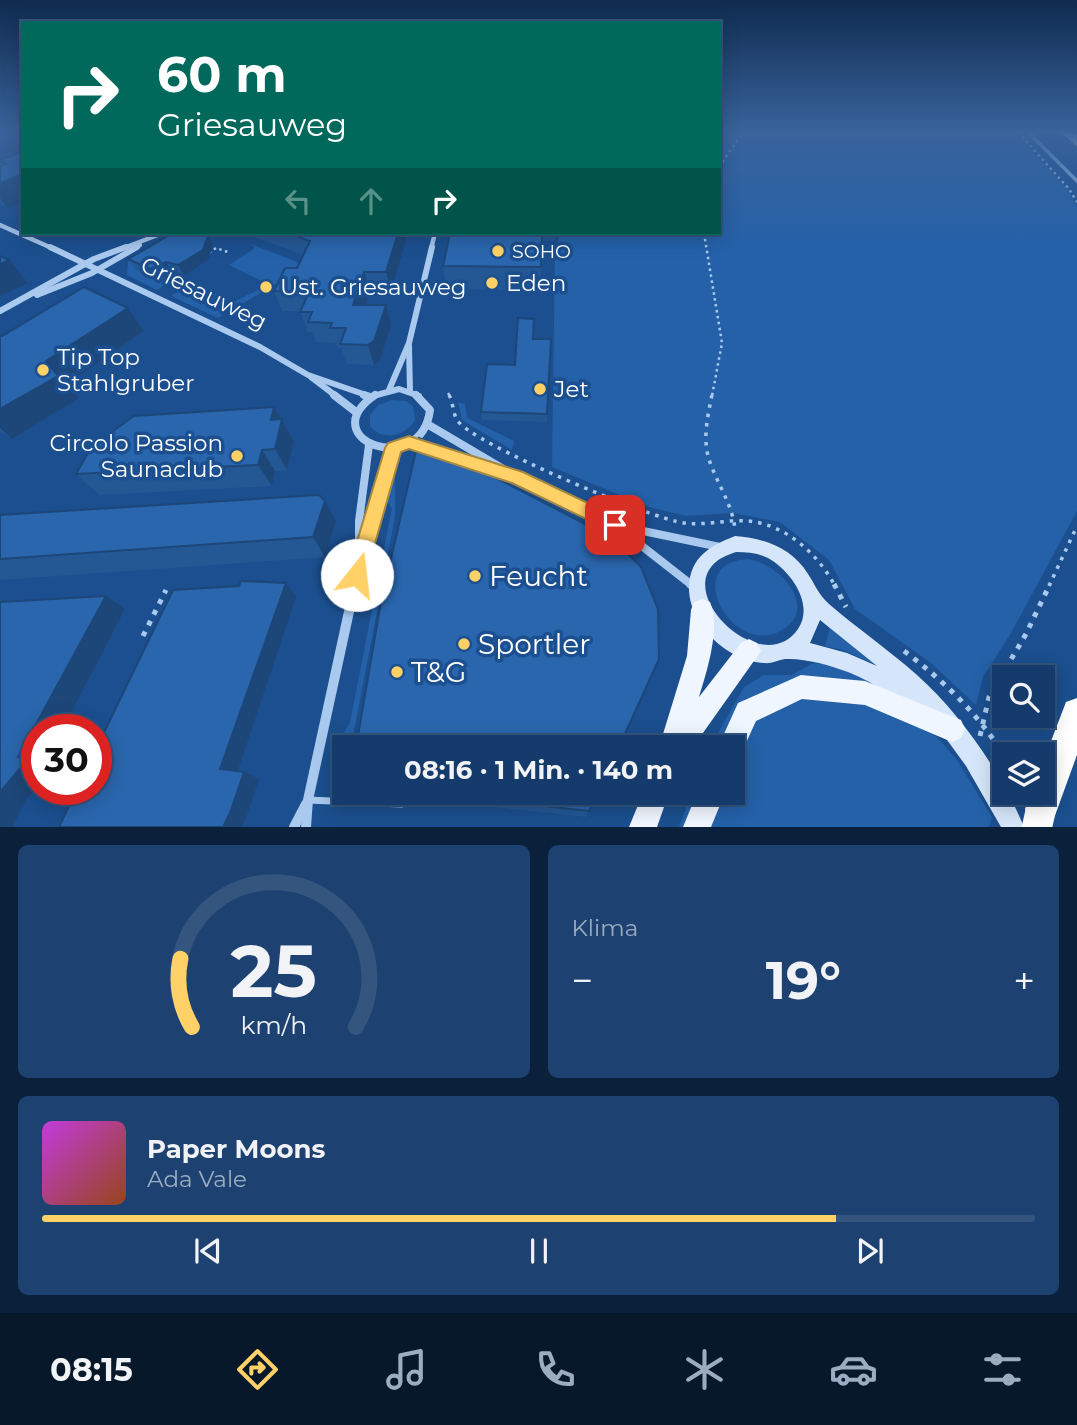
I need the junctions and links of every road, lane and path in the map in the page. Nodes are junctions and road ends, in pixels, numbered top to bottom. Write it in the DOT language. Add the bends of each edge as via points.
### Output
graph roads {
  1 [pos="1053,171"];
  2 [pos="1077,202"];
  3 [pos="0,225"];
  4 [pos="21,234"];
  5 [pos="23,235"];
  6 [pos="435,235"];
  7 [pos="704,235"];
  8 [pos="156,236"];
  9 [pos="228,252"];
  10 [pos="204,256"];
  11 [pos="88,263"];
  12 [pos="100,269"];
  13 [pos="13,305"];
  14 [pos="0,311"];
  15 [pos="409,343"];
  16 [pos="308,375"];
  17 [pos="389,390"];
  18 [pos="410,391"];
  19 [pos="448,393"];
  20 [pos="370,397"];
  21 [pos="356,412"];
  22 [pos="428,424"];
  23 [pos="409,442"];
  24 [pos="369,445"];
  25 [pos="421,446"];
  26 [pos="394,448"];
  27 [pos="433,450"];
  28 [pos="517,477"];
  29 [pos="735,520"];
  30 [pos="611,523"];
  31 [pos="1077,526"];
  32 [pos="594,546"];
  33 [pos="728,546"];
  34 [pos="359,564"];
  35 [pos="166,590"];
  36 [pos="810,598"];
  37 [pos="699,599"];
  38 [pos="850,612"];
  39 [pos="144,636"];
  40 [pos="897,646"];
  41 [pos="788,650"];
  42 [pos="749,651"];
  43 [pos="1077,713"];
  44 [pos="983,722"];
  45 [pos="951,729"];
  46 [pos="678,735"];
  47 [pos="684,735"];
  48 [pos="736,735"];
  49 [pos="996,742"];
  50 [pos="976,758"];
  51 [pos="308,800"];
  52 [pos="332,801"];
  53 [pos="651,805"];
  54 [pos="706,805"];
  55 [pos="1039,818"];
  56 [pos="294,827"];
  57 [pos="306,827"];
  58 [pos="643,827"];
  59 [pos="697,827"];
  60 [pos="1013,827"];
  1 -- 2 [label="path"];
  3 -- 4 [label="street, Griesauweg"];
  5 -- 11 [label="street, Griesauweg"];
  6 -- 15 [label="street"];
  7 -- 29 [label="path" via="722,335 706,445 710,468"];
  8 -- 11 [label="street"];
  8 -- 12 [label="street"];
  9 -- 10 [label="path" via="216,248"];
  11 -- 12 [label="street, Griesauweg"];
  11 -- 13 [label="street"];
  12 -- 13 [label="street"];
  12 -- 16 [label="street, Griesauweg"];
  13 -- 14 [label="street"];
  15 -- 17 [label="street"];
  15 -- 18 [label="street"];
  16 -- 20 [label="street, Griesauweg"];
  16 -- 21 [label="street, Griesauweg"];
  17 -- 18 [label="street"];
  17 -- 20 [label="street"];
  18 -- 22 [label="street" via="426,401"];
  19 -- 29 [label="path" via="463,426 568,481 677,522"];
  20 -- 21 [label="street"];
  21 -- 24 [label="street" via="355,431"];
  22 -- 23 [label="street"];
  22 -- 28 [label="street"];
  23 -- 25 [label="street"];
  23 -- 26 [label="street"];
  24 -- 26 [label="street"];
  24 -- 34 [label="street" via="359,521"];
  26 -- 34 [label="street"];
  27 -- 28 [label="street"];
  28 -- 30 [label="street"];
  29 -- 33 [label="path"];
  29 -- 38 [label="path" via="771,527 805,546 828,569"];
  30 -- 32 [label="lane"];
  30 -- 33 [label="street"];
  30 -- 37 [label="street"];
  31 -- 44 [label="path" via="1026,634 989,697"];
  33 -- 36 [label="main road" via="752,545 786,560 800,574"];
  33 -- 37 [label="main road" via="709,555 701,565"];
  34 -- 51 [label="street"];
  35 -- 39 [label="path"];
  36 -- 41 [label="main road" via="811,625 802,640"];
  36 -- 45 [label="main road" via="832,621 906,678"];
  37 -- 42 [label="main road" via="722,636"];
  37 -- 46 [label="main road" via="699,656"];
  40 -- 44 [label="path" via="941,680"];
  41 -- 42 [label="main road" via="769,654"];
  41 -- 45 [label="main road" via="826,654 860,667"];
  42 -- 47 [label="main road"];
  43 -- 55 [label="highway"];
  44 -- 49 [label="path"];
  44 -- 50 [label="path"];
  45 -- 48 [label="main road" via="865,692 801,687 747,712"];
  45 -- 50 [label="main road"];
  50 -- 60 [label="main road"];
  51 -- 52 [label="lane"];
  51 -- 56 [label="street"];
  51 -- 57 [label="street"];
  53 -- 58 [label="main road"];
  54 -- 59 [label="main road"];
}
